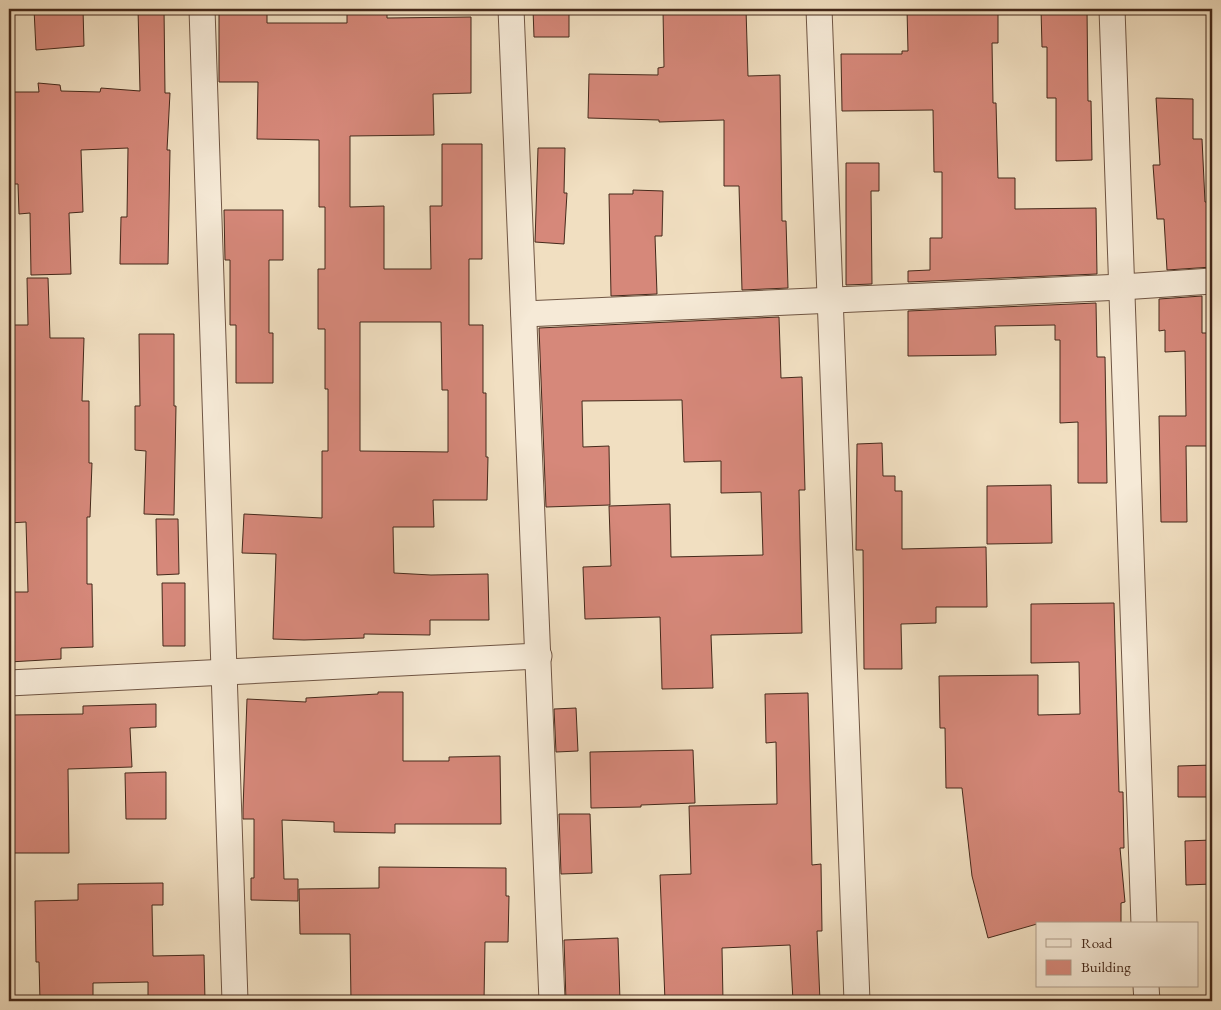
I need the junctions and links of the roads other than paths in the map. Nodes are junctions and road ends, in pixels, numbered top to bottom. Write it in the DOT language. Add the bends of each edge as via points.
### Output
graph roads {
  1 [pos="202,9"];
  2 [pos="511,9"];
  3 [pos="819,9"];
  4 [pos="1112,9"];
  5 [pos="1212,281"];
  6 [pos="1122,287"];
  7 [pos="830,299"];
  8 [pos="524,314"];
  9 [pos="539,656"];
  10 [pos="224,672"];
  11 [pos="9,683"];
  12 [pos="1144,922"];
  13 [pos="1146,988"];
  14 [pos="235,1001"];
  15 [pos="552,1001"];
  16 [pos="858,1001"];
  17 [pos="1147,1001"];
  1 -- 10 [label="street"];
  2 -- 8 [label="street"];
  3 -- 7 [label="street"];
  4 -- 6 [label="street"];
  5 -- 6 [label="street"];
  6 -- 7 [label="street"];
  6 -- 12 [label="street"];
  7 -- 8 [label="street"];
  7 -- 16 [label="street"];
  8 -- 9 [label="street"];
  9 -- 10 [label="street"];
  9 -- 15 [label="street"];
  10 -- 11 [label="street"];
  10 -- 14 [label="street"];
  13 -- 17 [label="street"];
}
